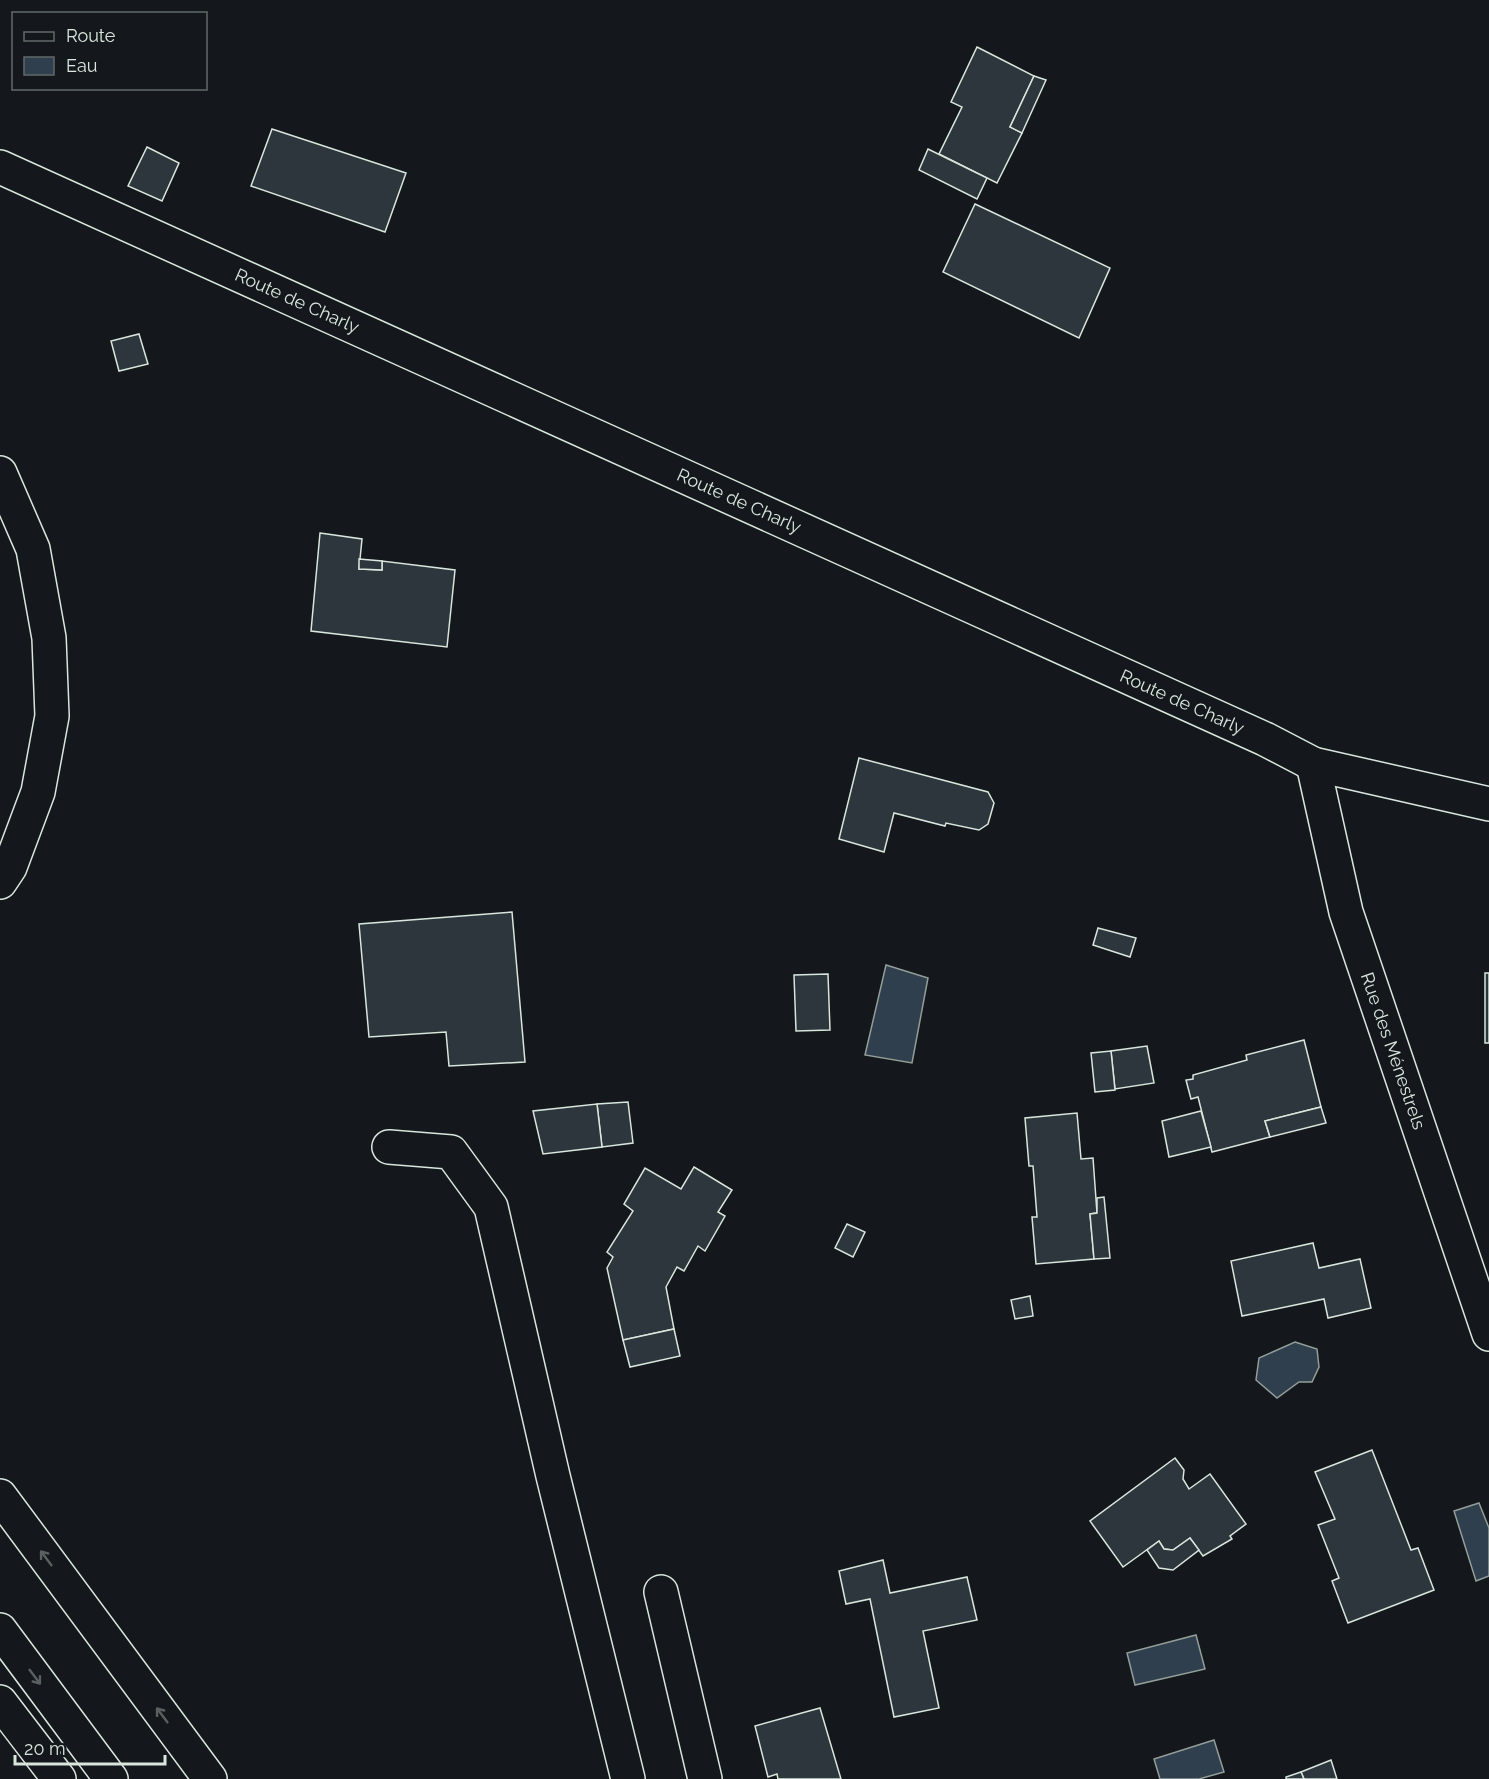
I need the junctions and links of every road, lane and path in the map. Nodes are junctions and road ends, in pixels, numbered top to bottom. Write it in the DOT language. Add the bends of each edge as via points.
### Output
graph roads {
  1 [pos="0,167"];
  2 [pos="0,473"];
  3 [pos="1313,764"];
  4 [pos="1489,804"];
  5 [pos="0,882"];
  6 [pos="388,1147"];
  7 [pos="1489,1334"];
  8 [pos="0,1496"];
  9 [pos="662,1592"];
  10 [pos="0,1630"];
  11 [pos="0,1702"];
  12 [pos="59,1779"];
  13 [pos="111,1779"];
  14 [pos="210,1779"];
  15 [pos="628,1779"];
  16 [pos="705,1779"];
  1 -- 3 [label="main road, Route de Charly" via="1233,724"];
  2 -- 5 [label="main road" via="33,549 49,638 52,716 38,792 10,867"];
  3 -- 4 [label="main road, Route de Charly"];
  3 -- 7 [label="main road, Rue des Ménestrels" via="1346,912"];
  6 -- 15 [label="main road" via="451,1152 491,1207"];
  14 -- 8 [label="main road, one-way"];
  9 -- 16 [label="main road"];
  10 -- 13 [label="main road, one-way"];
  11 -- 12 [label="main road"];
}
